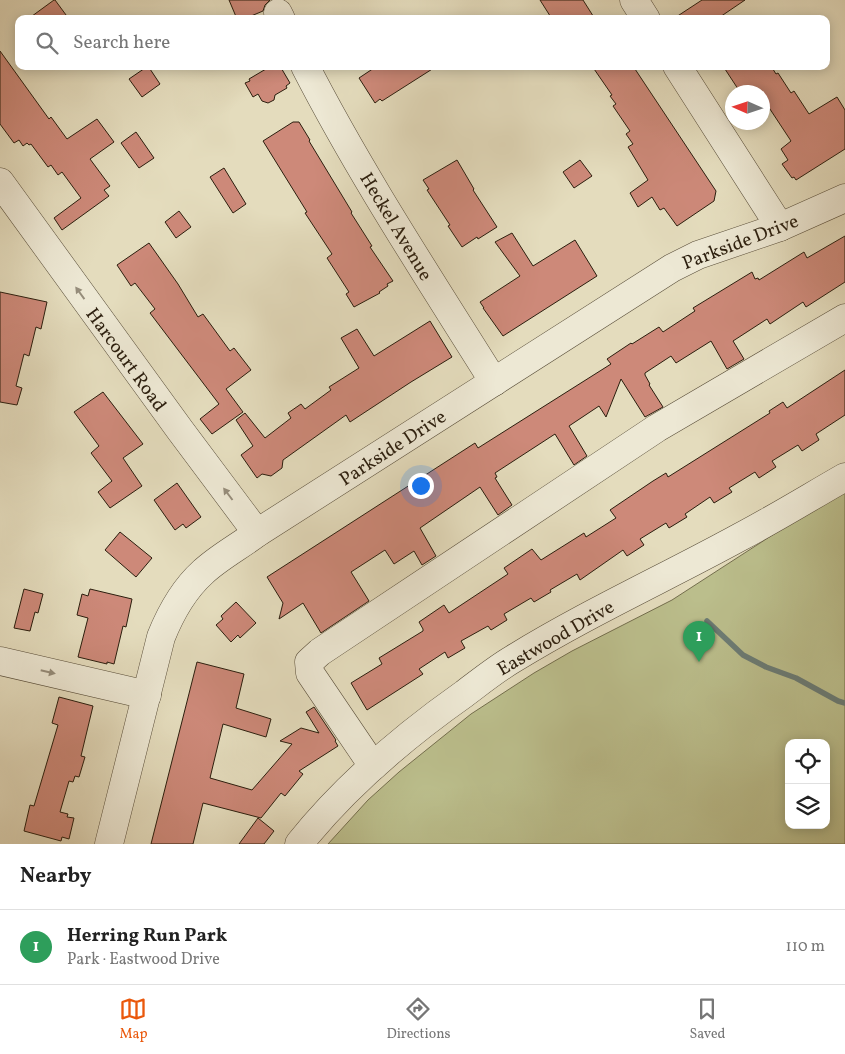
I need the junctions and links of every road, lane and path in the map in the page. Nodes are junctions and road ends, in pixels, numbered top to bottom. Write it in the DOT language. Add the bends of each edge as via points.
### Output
graph roads {
  1 [pos="634,0"];
  2 [pos="643,15"];
  3 [pos="307,70"];
  4 [pos="679,70"];
  5 [pos="0,182"];
  6 [pos="845,198"];
  7 [pos="780,227"];
  8 [pos="845,318"];
  9 [pos="494,382"];
  10 [pos="845,476"];
  11 [pos="257,533"];
  12 [pos="0,661"];
  13 [pos="147,694"];
  14 [pos="373,766"];
  15 [pos="109,844"];
  16 [pos="299,844"];
  1 -- 2 [label="street"];
  3 -- 9 [label="street, Heckel Avenue" via="400,233"];
  4 -- 7 [label="street"];
  11 -- 5 [label="street, Harcourt Road, one-way"];
  6 -- 7 [label="street, Parkside Drive"];
  7 -- 9 [label="street, Parkside Drive" via="698,255 672,268"];
  8 -- 14 [label="street" via="657,428 309,662 310,673"];
  9 -- 11 [label="street, Parkside Drive"];
  10 -- 14 [label="street, Eastwood Drive" via="742,536 511,660 422,724"];
  11 -- 13 [label="street, Parkside Drive" via="204,571 184,592 161,636"];
  12 -- 13 [label="street, one-way"];
  13 -- 15 [label="street, Parkside Drive"];
  14 -- 16 [label="street, Eastwood Drive" via="347,788"];
}
